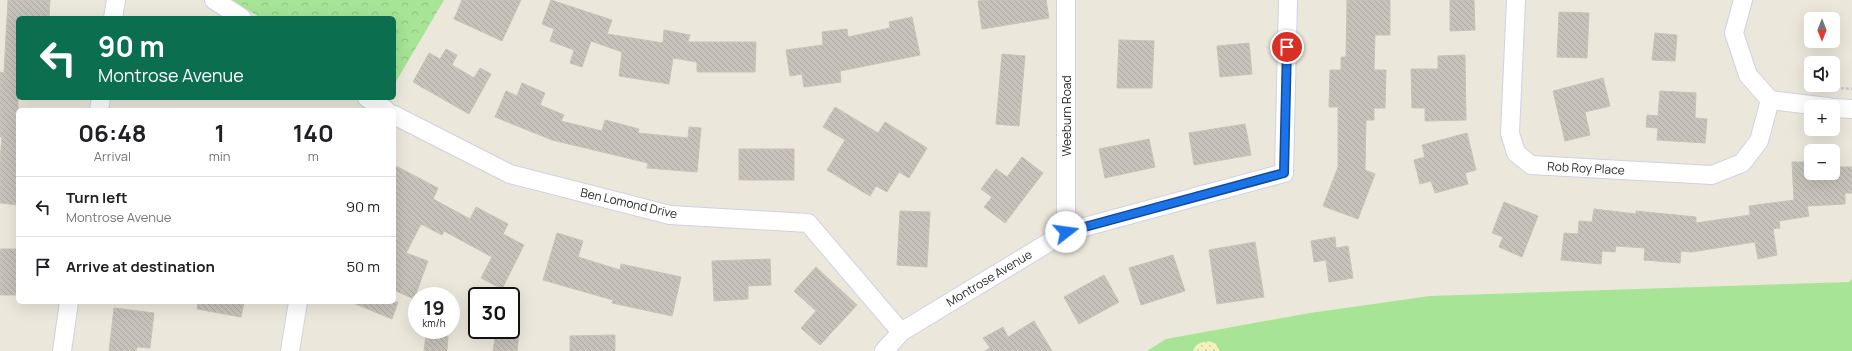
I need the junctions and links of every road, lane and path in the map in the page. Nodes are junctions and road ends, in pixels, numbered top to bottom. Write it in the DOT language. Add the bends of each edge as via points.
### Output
graph roads {
  1 [pos="116,0"];
  2 [pos="214,0"];
  3 [pos="1066,0"];
  4 [pos="1288,0"];
  5 [pos="1516,0"];
  6 [pos="1743,0"];
  7 [pos="113,16"];
  8 [pos="239,16"];
  9 [pos="370,100"];
  10 [pos="1770,100"];
  11 [pos="1804,104"];
  12 [pos="382,108"];
  13 [pos="1840,108"];
  14 [pos="1852,109"];
  15 [pos="396,117"];
  16 [pos="1066,232"];
  17 [pos="69,304"];
  18 [pos="298,304"];
  19 [pos="901,332"];
  20 [pos="62,351"];
  21 [pos="290,351"];
  22 [pos="884,351"];
  1 -- 7 [label="street"];
  2 -- 8 [label="street"];
  3 -- 16 [label="street, Weeburn Road"];
  4 -- 16 [label="street, Montrose Avenue" via="1284,173"];
  5 -- 10 [label="street, Rob Roy Place" via="1510,133 1516,153 1531,165 1712,175 1742,163 1759,141"];
  6 -- 10 [label="street" via="1734,33 1748,75"];
  9 -- 12 [label="street, Ben Lomond Drive"];
  10 -- 11 [label="street"];
  13 -- 14 [label="street"];
  15 -- 19 [label="street, Ben Lomond Drive" via="510,174 670,215 808,223"];
  16 -- 19 [label="street, Montrose Avenue"];
  17 -- 20 [label="street"];
  18 -- 21 [label="street"];
  19 -- 22 [label="street, Montrose Avenue"];
}
